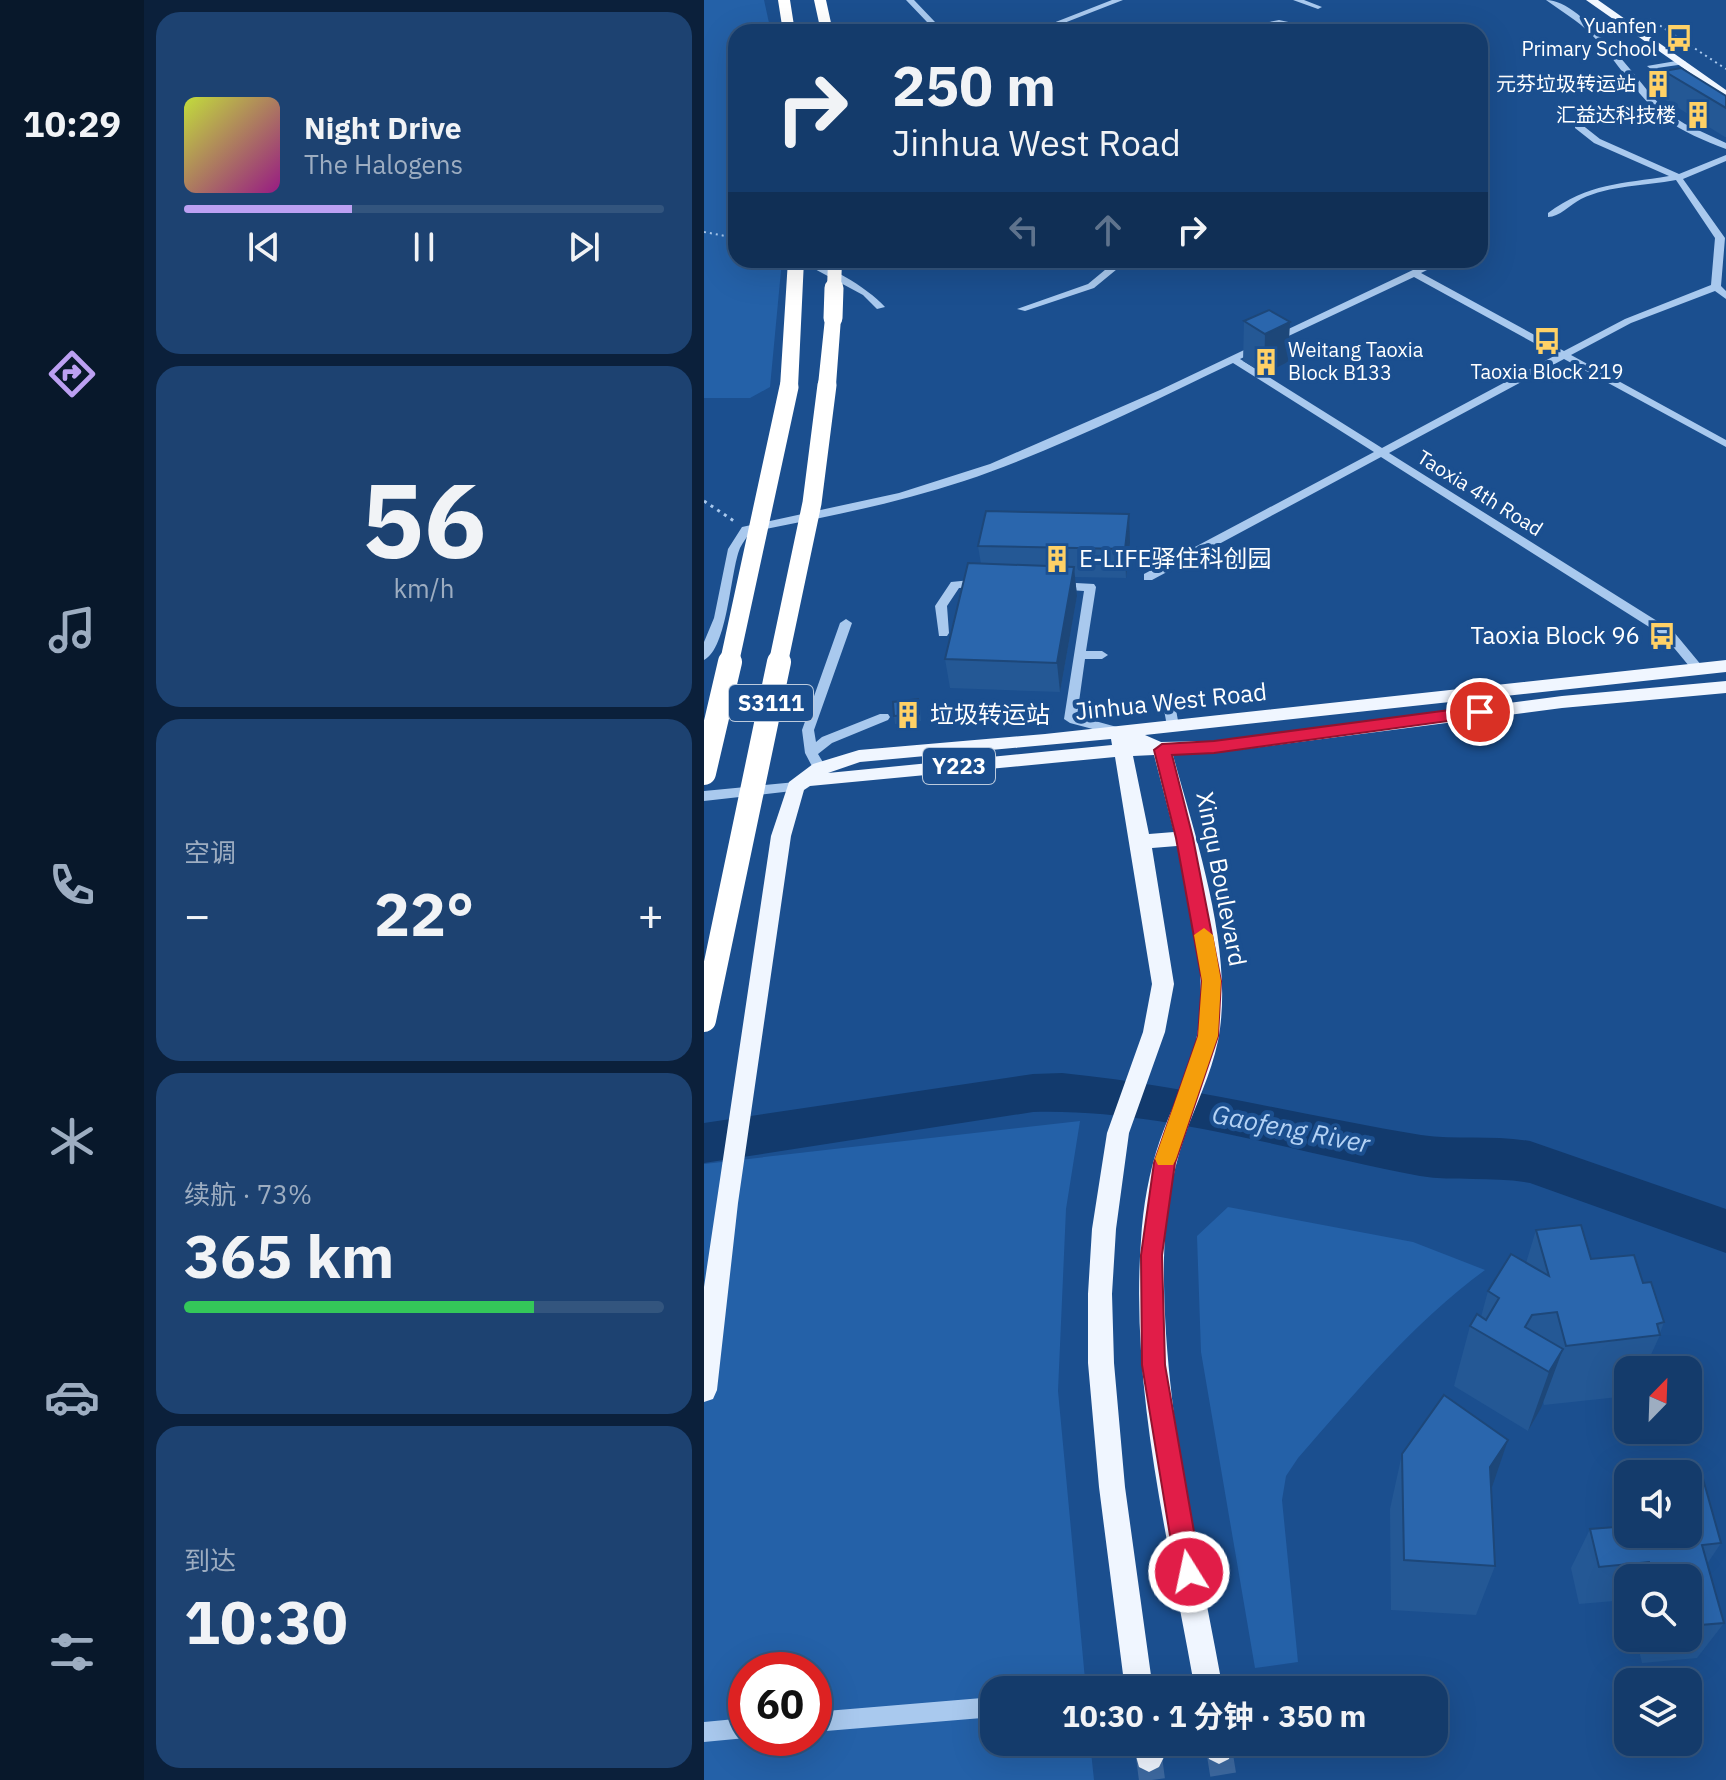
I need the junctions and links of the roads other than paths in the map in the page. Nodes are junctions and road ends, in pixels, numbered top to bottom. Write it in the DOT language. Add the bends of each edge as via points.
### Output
graph roads {
  1 [pos="820,0"];
  2 [pos="910,0"];
  3 [pos="1119,0"];
  4 [pos="1297,0"];
  5 [pos="1550,0"];
  6 [pos="1591,0"];
  7 [pos="1607,0"];
  8 [pos="784,1"];
  9 [pos="1318,7"];
  10 [pos="788,24"];
  11 [pos="825,24"];
  12 [pos="931,24"];
  13 [pos="1055,24"];
  14 [pos="1267,24"];
  15 [pos="1291,24"];
  16 [pos="1682,62"];
  17 [pos="1726,82"];
  18 [pos="1682,93"];
  19 [pos="1726,95"];
  20 [pos="1578,126"];
  21 [pos="1726,146"];
  22 [pos="1726,158"];
  23 [pos="1678,177"];
  24 [pos="1551,215"];
  25 [pos="796,268"];
  26 [pos="818,268"];
  27 [pos="835,268"];
  28 [pos="1113,268"];
  29 [pos="1425,268"];
  30 [pos="1414,273"];
  31 [pos="1716,287"];
  32 [pos="1726,296"];
  33 [pos="880,307"];
  34 [pos="1022,309"];
  35 [pos="1563,356"];
  36 [pos="1233,359"];
  37 [pos="1725,442"];
  38 [pos="1382,454"];
  39 [pos="1148,577"];
  40 [pos="999,584"];
  41 [pos="1045,585"];
  42 [pos="846,623"];
  43 [pos="943,633"];
  44 [pos="1081,655"];
  45 [pos="1102,655"];
  46 [pos="704,656"];
  47 [pos="1726,666"];
  48 [pos="1698,669"];
  49 [pos="1726,687"];
  50 [pos="1168,699"];
  51 [pos="884,717"];
  52 [pos="1173,726"];
  53 [pos="1121,741"];
  54 [pos="1162,750"];
  55 [pos="816,761"];
  56 [pos="704,773"];
  57 [pos="796,787"];
  58 [pos="704,796"];
  59 [pos="1184,838"];
  60 [pos="1141,842"];
  61 [pos="704,1020"];
  62 [pos="704,1390"];
  63 [pos="1137,1676"];
  64 [pos="1207,1676"];
  65 [pos="980,1708"];
  66 [pos="832,1720"];
  67 [pos="728,1730"];
  68 [pos="704,1732"];
  1 -- 11 [label="highway"];
  2 -- 12 [label="street"];
  3 -- 13 [label="street"];
  4 -- 9 [label="street"];
  5 -- 21 [label="street" via="1586,24 1660,110"];
  6 -- 16 [label="main road"];
  7 -- 17 [label="main road"];
  8 -- 10 [label="highway"];
  14 -- 15 [label="street"];
  16 -- 18 [label="street" via="1651,66"];
  16 -- 19 [label="main road"];
  20 -- 23 [label="street" via="1597,141"];
  22 -- 23 [label="street"];
  23 -- 24 [label="street" via="1592,189"];
  23 -- 31 [label="street" via="1720,238"];
  25 -- 56 [label="highway, S3111, bridge" via="789,387"];
  26 -- 33 [label="street" via="866,293"];
  27 -- 61 [label="highway, S3111, bridge" via="812,503"];
  28 -- 34 [label="street" via="1091,286"];
  29 -- 30 [label="street"];
  30 -- 35 [label="street"];
  30 -- 36 [label="street"];
  31 -- 32 [label="street"];
  31 -- 35 [label="street" via="1628,321"];
  35 -- 37 [label="street"];
  35 -- 38 [label="street"];
  36 -- 38 [label="street, Taoxia 4th Road"];
  36 -- 46 [label="street" via="992,467 857,507 746,529 734,549 720,618"];
  38 -- 39 [label="street"];
  38 -- 48 [label="street, Taoxia 4th Road" via="1669,634"];
  40 -- 43 [label="street" via="955,585 941,606"];
  41 -- 44 [label="street" via="1090,587"];
  42 -- 55 [label="street" via="810,719"];
  44 -- 45 [label="street"];
  44 -- 53 [label="street" via="1070,719"];
  47 -- 48 [label="main road, Jinhua West Road / Y223"];
  48 -- 52 [label="main road, Jinhua West Road / Y223"];
  49 -- 54 [label="main road, Jinhua West Road"];
  50 -- 52 [label="street"];
  51 -- 55 [label="street" via="827,740"];
  52 -- 53 [label="main road, Jinhua West Road / Y223"];
  53 -- 54 [label="main road"];
  53 -- 55 [label="main road, Jinhua West Road / Y223"];
  53 -- 57 [label="main road, Jinhua West Road / Y223" via="829,777"];
  53 -- 60 [label="main road"];
  54 -- 59 [label="main road, Xinqu Boulevard"];
  55 -- 57 [label="main road, Jinhua West Road / Y223"];
  57 -- 58 [label="street"];
  57 -- 62 [label="main road" via="781,836"];
  59 -- 60 [label="main road"];
  59 -- 64 [label="main road, Xinqu Boulevard" via="1211,981 1208,1036 1171,1141 1156,1205 1154,1365"];
  60 -- 63 [label="main road" via="1163,984 1161,1011 1118,1133 1104,1229 1101,1363"];
  65 -- 66 [label="street"];
  67 -- 68 [label="street"];
}
